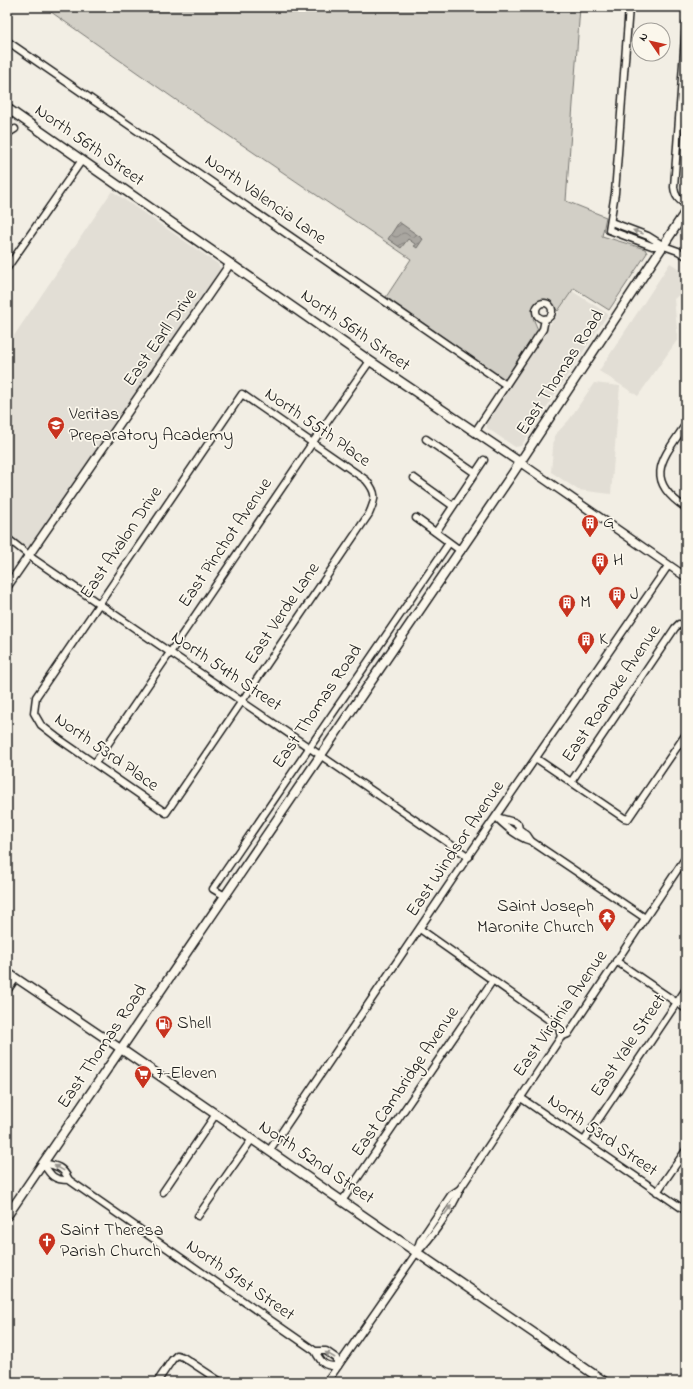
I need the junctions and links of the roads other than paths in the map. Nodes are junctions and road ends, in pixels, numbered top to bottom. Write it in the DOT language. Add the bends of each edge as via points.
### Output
graph roads {
  1 [pos="629,7"];
  2 [pos="686,23"];
  3 [pos="7,41"];
  4 [pos="7,108"];
  5 [pos="15,129"];
  6 [pos="7,134"];
  7 [pos="82,160"];
  8 [pos="686,205"];
  9 [pos="686,212"];
  10 [pos="611,222"];
  11 [pos="664,246"];
  12 [pos="686,256"];
  13 [pos="230,264"];
  14 [pos="7,268"];
  15 [pos="545,319"];
  16 [pos="370,361"];
  17 [pos="506,385"];
  18 [pos="242,394"];
  19 [pos="686,424"];
  20 [pos="475,432"];
  21 [pos="426,439"];
  22 [pos="313,442"];
  23 [pos="484,460"];
  24 [pos="520,463"];
  25 [pos="475,473"];
  26 [pos="414,478"];
  27 [pos="373,489"];
  28 [pos="453,506"];
  29 [pos="686,508"];
  30 [pos="416,518"];
  31 [pos="436,532"];
  32 [pos="7,538"];
  33 [pos="449,543"];
  34 [pos="461,550"];
  35 [pos="28,555"];
  36 [pos="668,566"];
  37 [pos="686,577"];
  38 [pos="7,586"];
  39 [pos="99,604"];
  40 [pos="686,627"];
  41 [pos="170,652"];
  42 [pos="242,701"];
  43 [pos="34,713"];
  44 [pos="686,734"];
  45 [pos="310,747"];
  46 [pos="322,755"];
  47 [pos="536,759"];
  48 [pos="95,763"];
  49 [pos="570,782"];
  50 [pos="166,812"];
  51 [pos="496,817"];
  52 [pos="469,857"];
  53 [pos="686,857"];
  54 [pos="225,896"];
  55 [pos="645,918"];
  56 [pos="420,929"];
  57 [pos="616,960"];
  58 [pos="7,972"];
  59 [pos="16,978"];
  60 [pos="494,980"];
  61 [pos="686,988"];
  62 [pos="7,991"];
  63 [pos="677,1002"];
  64 [pos="686,1009"];
  65 [pos="561,1037"];
  66 [pos="121,1049"];
  67 [pos="521,1098"];
  68 [pos="216,1114"];
  69 [pos="252,1139"];
  70 [pos="584,1141"];
  71 [pos="686,1150"];
  72 [pos="269,1151"];
  73 [pos="43,1163"];
  74 [pos="69,1180"];
  75 [pos="163,1192"];
  76 [pos="657,1192"];
  77 [pos="342,1201"];
  78 [pos="686,1211"];
  79 [pos="7,1216"];
  80 [pos="198,1216"];
  81 [pos="417,1252"];
  82 [pos="315,1351"];
  83 [pos="338,1366"];
  84 [pos="157,1382"];
  85 [pos="221,1382"];
  86 [pos="327,1382"];
  87 [pos="605,1382"];
  1 -- 10 [label="street"];
  2 -- 8 [label="street" via="674,187 677,198"];
  3 -- 17 [label="street, North Valencia Lane"];
  4 -- 7 [label="main road, North 56th Street"];
  5 -- 6 [label="street"];
  7 -- 13 [label="main road, North 56th Street"];
  7 -- 14 [label="street"];
  9 -- 11 [label="main road, East Thomas Road"];
  11 -- 10 [label="street, one-way" via="648,236"];
  10 -- 11 [label="street" via="609,230 652,246"];
  11 -- 12 [label="street"];
  11 -- 24 [label="main road, East Thomas Road"];
  13 -- 16 [label="main road, North 56th Street"];
  13 -- 35 [label="street, East Earll Drive"];
  15 -- 17 [label="street" via="543,329"];
  16 -- 20 [label="main road, North 56th Street"];
  16 -- 22 [label="street, East Pinchot Avenue"];
  17 -- 20 [label="street"];
  18 -- 22 [label="street, North 55th Place"];
  18 -- 39 [label="street, East Avalon Drive"];
  19 -- 29 [label="street" via="661,466 662,485 671,497"];
  20 -- 24 [label="main road, North 56th Street"];
  21 -- 25 [label="street"];
  22 -- 27 [label="street, North 55th Place" via="366,480"];
  22 -- 41 [label="street, East Pinchot Avenue"];
  23 -- 25 [label="street"];
  24 -- 34 [label="main road, East Thomas Road"];
  24 -- 36 [label="street, North 56th Street"];
  25 -- 28 [label="street"];
  26 -- 28 [label="street"];
  27 -- 42 [label="street, East Verde Lane" via="375,500 369,514"];
  28 -- 31 [label="street"];
  30 -- 31 [label="street"];
  31 -- 33 [label="street"];
  32 -- 35 [label="street, North 54th Street"];
  33 -- 34 [label="street"];
  33 -- 45 [label="street, East Thomas Road"];
  34 -- 46 [label="main road, East Thomas Road"];
  35 -- 38 [label="street, East Earll Drive"];
  35 -- 39 [label="street, North 54th Street"];
  36 -- 37 [label="street, North 56th Street"];
  36 -- 47 [label="street, East Windsor Avenue"];
  39 -- 41 [label="street, North 54th Street"];
  39 -- 43 [label="street, East Avalon Drive" via="36,697"];
  40 -- 49 [label="street, East Roanoke Avenue" via="679,624"];
  41 -- 42 [label="street, North 54th Street"];
  41 -- 48 [label="street, East Pinchot Avenue"];
  42 -- 45 [label="street, North 54th Street"];
  42 -- 50 [label="street, East Verde Lane"];
  43 -- 48 [label="street, North 53rd Place" via="41,726 58,740"];
  44 -- 49 [label="street" via="628,819"];
  45 -- 46 [label="street, North 54th Street"];
  45 -- 54 [label="street, East Thomas Road" via="213,889"];
  46 -- 52 [label="street, North 54th Street"];
  46 -- 54 [label="main road, East Thomas Road"];
  47 -- 49 [label="street"];
  47 -- 51 [label="street, East Windsor Avenue"];
  48 -- 50 [label="street, North 53rd Place"];
  51 -- 52 [label="street, East Windsor Avenue"];
  51 -- 55 [label="street" via="518,824 517,831 527,835 531,841"];
  52 -- 56 [label="street, East Windsor Avenue"];
  53 -- 55 [label="street, East Virginia Avenue"];
  54 -- 66 [label="main road, East Thomas Road"];
  55 -- 57 [label="street, East Virginia Avenue"];
  56 -- 60 [label="street"];
  56 -- 72 [label="street, East Windsor Avenue"];
  57 -- 63 [label="street"];
  57 -- 65 [label="street, East Virginia Avenue" via="568,1034"];
  58 -- 59 [label="street, North 52nd Street"];
  59 -- 62 [label="street"];
  59 -- 66 [label="street, North 52nd Street"];
  60 -- 65 [label="street" via="552,1022 559,1028"];
  60 -- 77 [label="street, East Cambridge Avenue"];
  61 -- 63 [label="street, East Yale Street"];
  63 -- 64 [label="street"];
  63 -- 70 [label="street, East Yale Street"];
  65 -- 67 [label="street, East Virginia Avenue"];
  66 -- 68 [label="main road, North 52nd Street"];
  66 -- 73 [label="main road, East Thomas Road"];
  67 -- 70 [label="street, North 53rd Street"];
  67 -- 81 [label="street, East Virginia Avenue" via="460,1189 452,1195 420,1241"];
  68 -- 69 [label="main road, North 52nd Street"];
  68 -- 75 [label="street"];
  69 -- 72 [label="main road, North 52nd Street"];
  69 -- 80 [label="street"];
  70 -- 76 [label="street, North 53rd Street"];
  71 -- 76 [label="street"];
  72 -- 77 [label="main road, North 52nd Street"];
  74 -- 73 [label="street, North 51st Street, one-way" via="65,1171"];
  73 -- 74 [label="street, North 51st Street" via="59,1180"];
  73 -- 79 [label="main road, East Thomas Road"];
  74 -- 82 [label="street, North 51st Street"];
  76 -- 78 [label="street, North 53rd Street"];
  77 -- 81 [label="main road, North 52nd Street"];
  81 -- 83 [label="street, East Virginia Avenue"];
  81 -- 87 [label="main road, North 52nd Street"];
  82 -- 83 [label="street, North 51st Street" via="320,1361 329,1367"];
  83 -- 82 [label="street, North 51st Street, one-way" via="336,1358 326,1351"];
  83 -- 86 [label="street, East Virginia Avenue"];
  84 -- 85 [label="street" via="177,1355 183,1356"];
}
